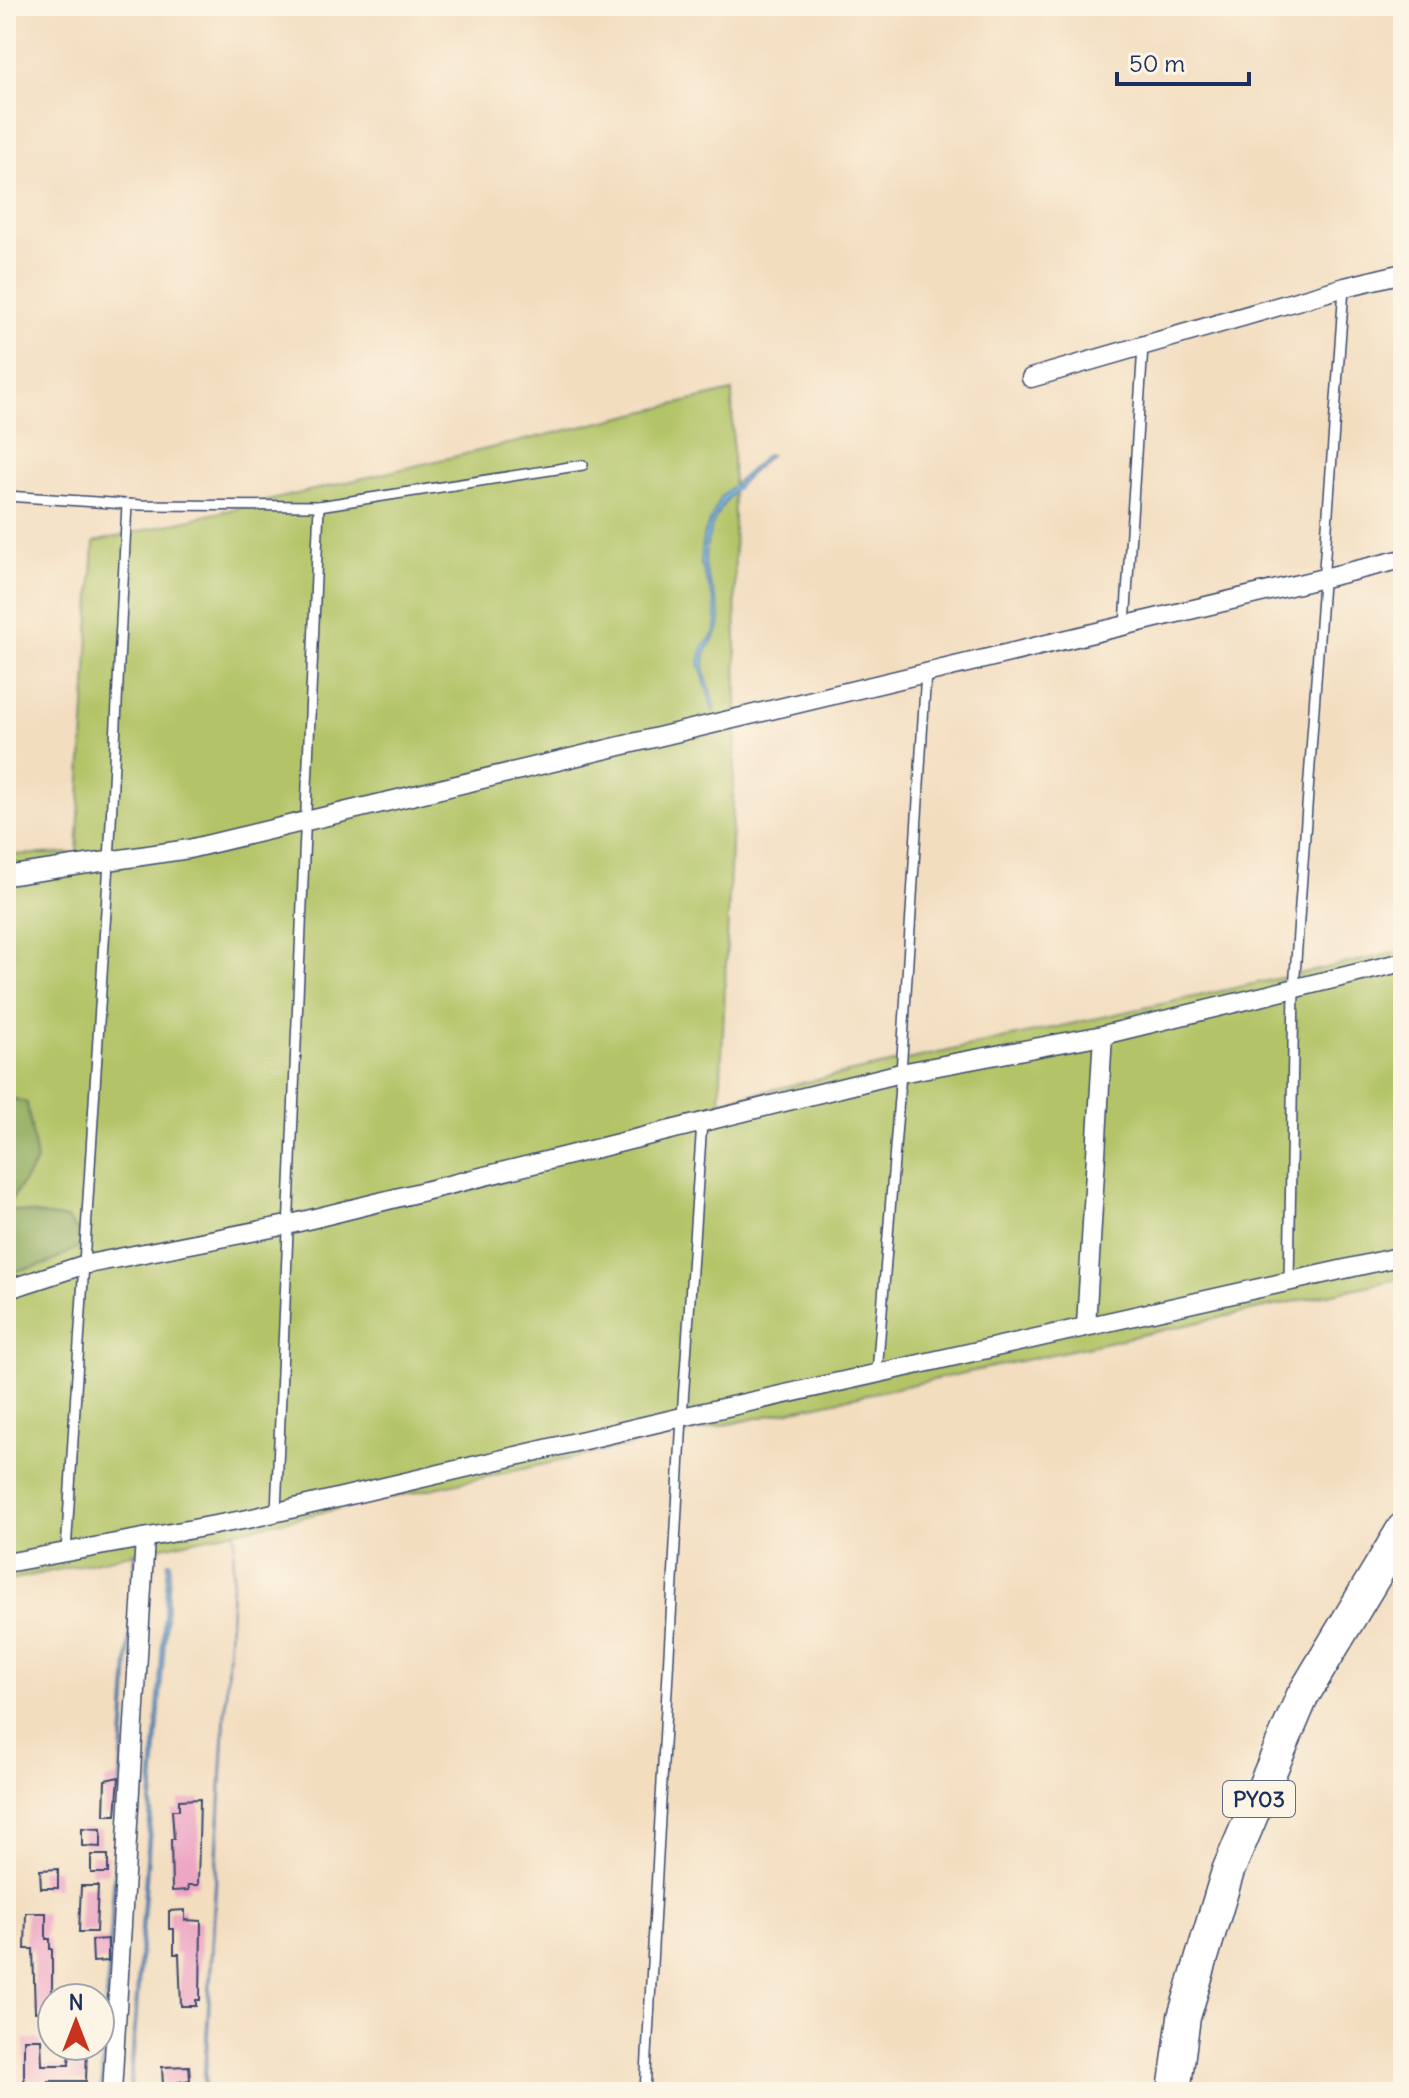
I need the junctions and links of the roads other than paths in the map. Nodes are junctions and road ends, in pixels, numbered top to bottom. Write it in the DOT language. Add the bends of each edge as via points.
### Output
graph roads {
  1 [pos="1403,273"];
  2 [pos="1345,287"];
  3 [pos="1143,346"];
  4 [pos="1031,378"];
  5 [pos="583,465"];
  6 [pos="6,496"];
  7 [pos="127,504"];
  8 [pos="319,506"];
  9 [pos="1403,559"];
  10 [pos="1323,579"];
  11 [pos="1125,625"];
  12 [pos="926,672"];
  13 [pos="308,819"];
  14 [pos="109,862"];
  15 [pos="6,876"];
  16 [pos="1403,962"];
  17 [pos="1294,989"];
  18 [pos="1103,1035"];
  19 [pos="901,1073"];
  20 [pos="702,1122"];
  21 [pos="287,1225"];
  22 [pos="1403,1256"];
  23 [pos="83,1265"];
  24 [pos="1289,1283"];
  25 [pos="6,1290"];
  26 [pos="1086,1326"];
  27 [pos="877,1373"];
  28 [pos="682,1417"];
  29 [pos="276,1512"];
  30 [pos="1403,1529"];
  31 [pos="145,1538"];
  32 [pos="66,1552"];
  33 [pos="6,1563"];
  34 [pos="112,2092"];
  35 [pos="645,2092"];
  36 [pos="1174,2092"];
  1 -- 2 [label="street"];
  2 -- 3 [label="street"];
  2 -- 10 [label="lane"];
  3 -- 4 [label="street"];
  3 -- 11 [label="lane"];
  5 -- 8 [label="lane"];
  6 -- 7 [label="lane"];
  7 -- 8 [label="lane"];
  7 -- 14 [label="lane"];
  8 -- 13 [label="lane"];
  9 -- 10 [label="street"];
  10 -- 11 [label="street"];
  10 -- 17 [label="lane"];
  11 -- 12 [label="street"];
  12 -- 13 [label="street"];
  12 -- 19 [label="lane"];
  13 -- 14 [label="street" via="189,849"];
  13 -- 21 [label="lane"];
  14 -- 15 [label="street"];
  14 -- 23 [label="lane"];
  16 -- 17 [label="street"];
  17 -- 18 [label="street"];
  17 -- 24 [label="lane"];
  18 -- 19 [label="street"];
  18 -- 26 [label="street"];
  19 -- 20 [label="street"];
  19 -- 27 [label="lane"];
  20 -- 21 [label="street"];
  20 -- 28 [label="lane"];
  21 -- 23 [label="street"];
  21 -- 29 [label="lane"];
  22 -- 24 [label="street"];
  23 -- 25 [label="street"];
  23 -- 32 [label="lane"];
  24 -- 26 [label="street"];
  26 -- 27 [label="street"];
  27 -- 28 [label="street"];
  28 -- 29 [label="street"];
  28 -- 35 [label="lane"];
  29 -- 31 [label="street"];
  30 -- 36 [label="highway, PY03" via="1302,1697 1228,1871 1184,2017"];
  31 -- 32 [label="street"];
  31 -- 34 [label="street"];
  32 -- 33 [label="street"];
}
